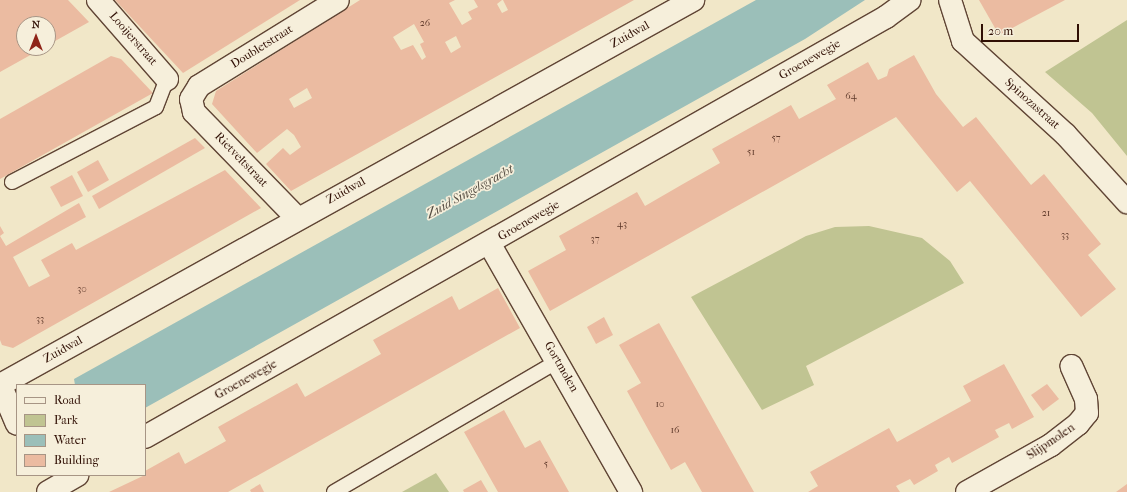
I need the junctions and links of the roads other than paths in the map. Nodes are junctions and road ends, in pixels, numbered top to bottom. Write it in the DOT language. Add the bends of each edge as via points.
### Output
graph roads {
  1 [pos="98,0"];
  2 [pos="338,0"];
  3 [pos="693,0"];
  4 [pos="909,0"];
  5 [pos="950,0"];
  6 [pos="167,79"];
  7 [pos="191,99"];
  8 [pos="12,182"];
  9 [pos="1127,202"];
  10 [pos="297,218"];
  11 [pos="489,243"];
  12 [pos="558,361"];
  13 [pos="1071,366"];
  14 [pos="0,385"];
  15 [pos="16,423"];
  16 [pos="146,436"];
  17 [pos="76,476"];
  18 [pos="49,487"];
  19 [pos="334,492"];
  20 [pos="631,492"];
  21 [pos="967,492"];
  1 -- 6 [label="street, Looijerstraat"];
  2 -- 7 [label="street, Doubletstraat" via="199,86"];
  3 -- 10 [label="street, Zuidwal"];
  4 -- 11 [label="street, Groenewegje" via="886,17"];
  5 -- 9 [label="street, Spinozastraat" via="963,41 1066,135"];
  6 -- 8 [label="lane" via="156,107"];
  7 -- 10 [label="street, Rietveltstraat" via="194,112"];
  10 -- 14 [label="street, Zuidwal"];
  11 -- 12 [label="street, Gortmolen"];
  11 -- 16 [label="street, Groenewegje"];
  12 -- 19 [label="lane"];
  12 -- 20 [label="street, Gortmolen"];
  13 -- 21 [label="street, Slijpmolen" via="1086,399 1087,413 1078,424 1051,445"];
  14 -- 15 [label="street"];
  17 -- 18 [label="street"];
}
